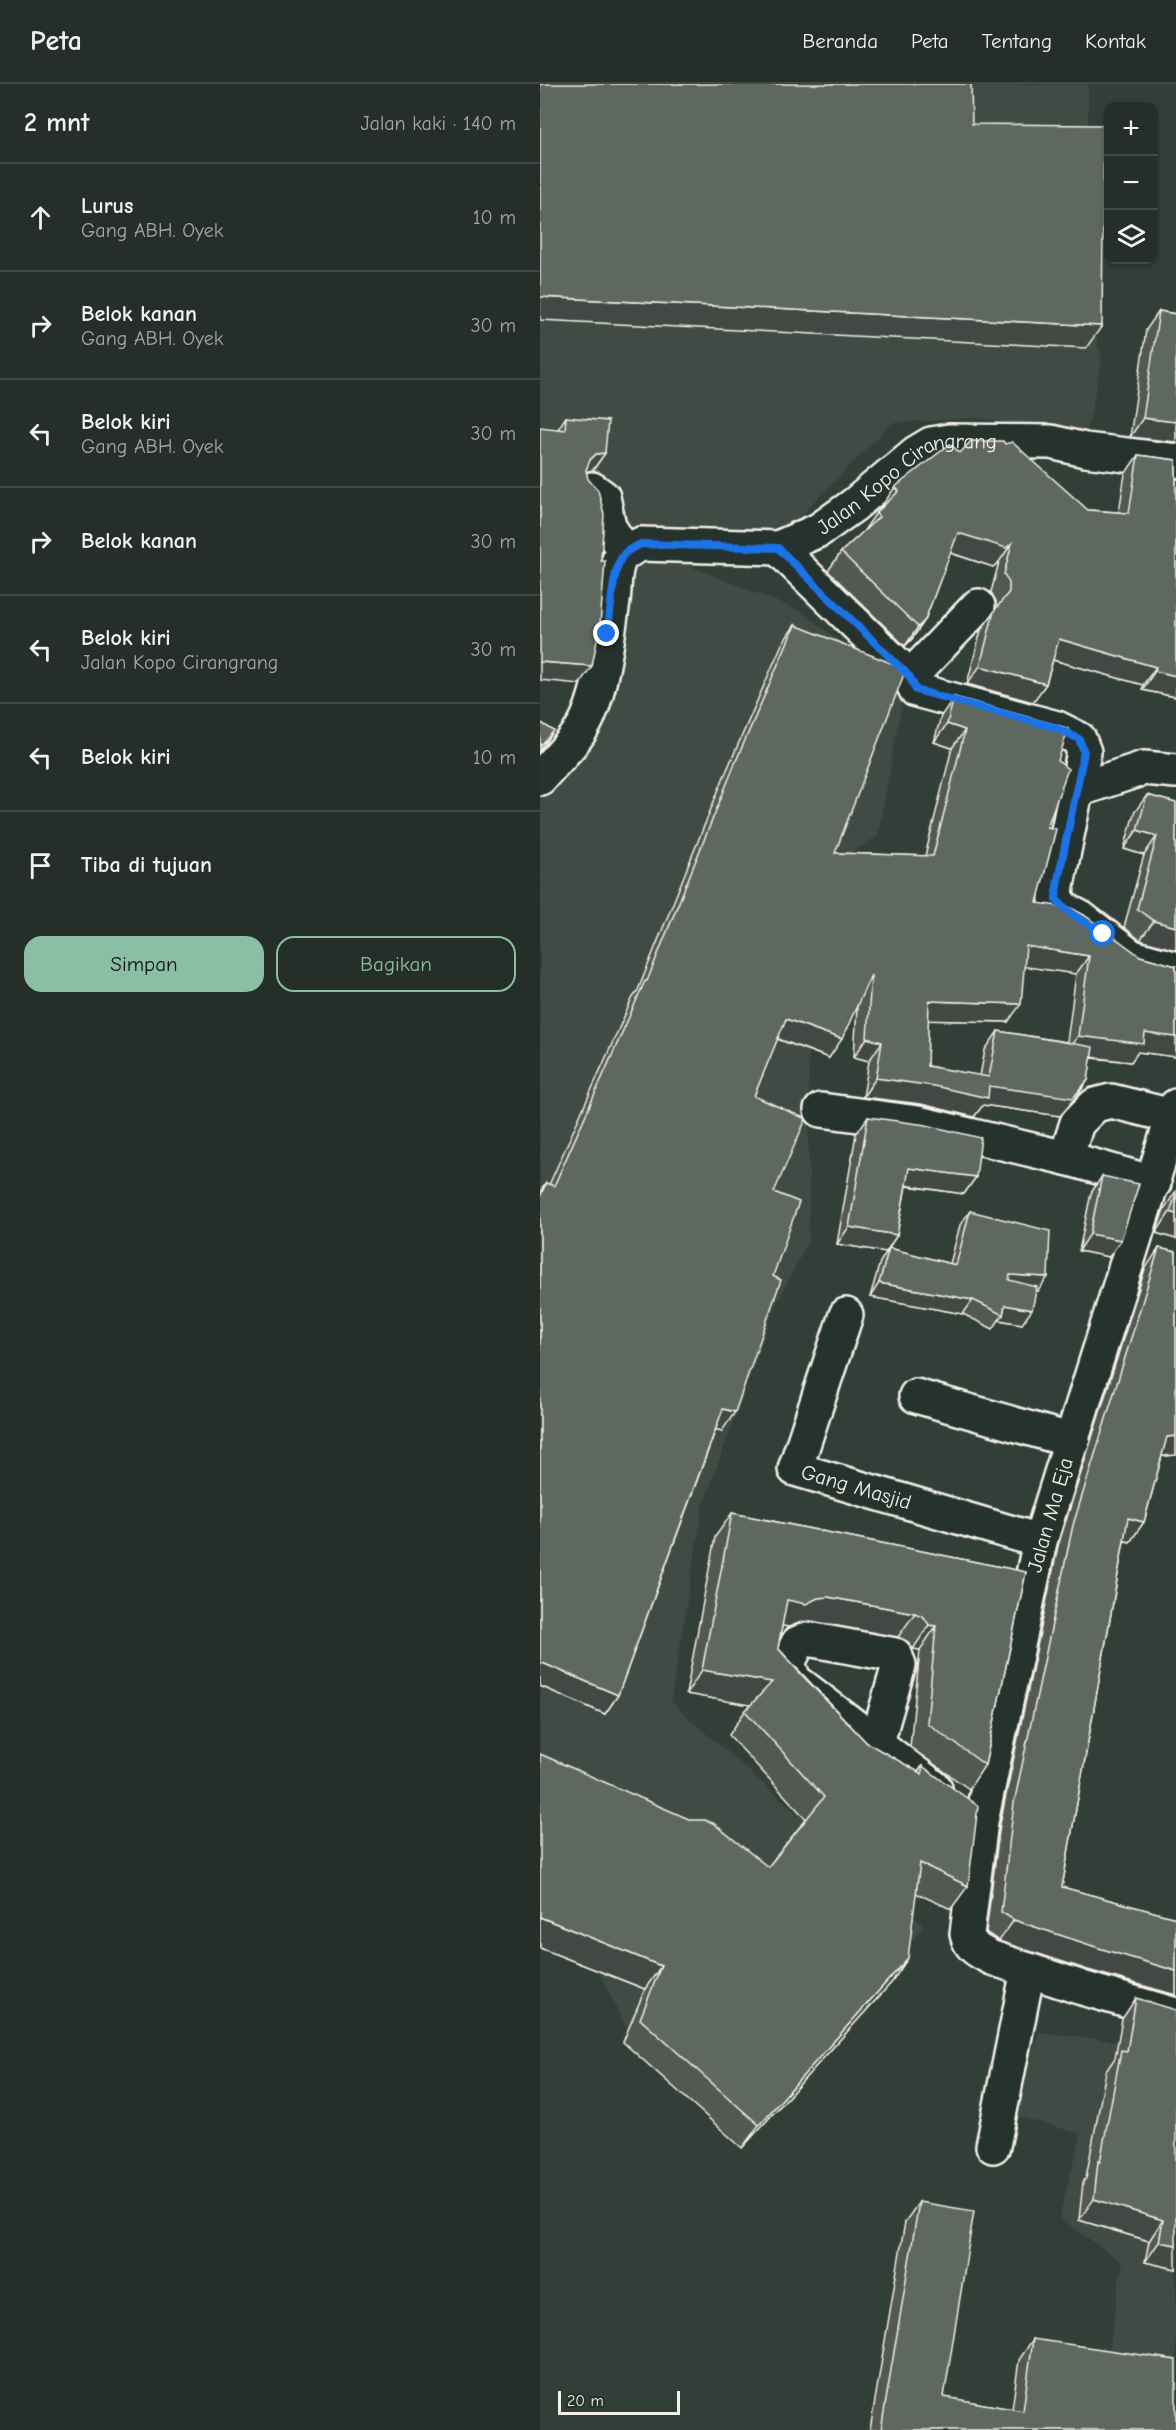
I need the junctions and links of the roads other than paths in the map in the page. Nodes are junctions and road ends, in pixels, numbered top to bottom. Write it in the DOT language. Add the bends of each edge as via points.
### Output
graph roads {
  1 [pos="1176,461"];
  2 [pos="592,489"];
  3 [pos="633,548"];
  4 [pos="778,548"];
  5 [pos="978,606"];
  6 [pos="913,684"];
  7 [pos="1176,771"];
  8 [pos="540,778"];
  9 [pos="1077,790"];
  10 [pos="1176,969"];
  11 [pos="821,1110"];
  12 [pos="1175,1113"];
  13 [pos="1066,1158"];
  14 [pos="1154,1183"];
  15 [pos="1132,1246"];
  16 [pos="1165,1254"];
  17 [pos="846,1315"];
  18 [pos="916,1396"];
  19 [pos="1073,1441"];
  20 [pos="1040,1541"];
  21 [pos="876,1745"];
  22 [pos="981,1821"];
  23 [pos="1028,1970"];
  24 [pos="1176,2015"];
  25 [pos="993,2146"];
  1 -- 4 [label="street, Jalan Kopo Cirangrang" via="1051,442 931,444 819,530"];
  2 -- 3 [label="street" via="603,497 609,527"];
  3 -- 4 [label="street, Jalan Kopo Cirangrang"];
  3 -- 8 [label="street" via="619,561 614,577 614,597 591,711 576,737"];
  4 -- 6 [label="street"];
  5 -- 6 [label="street"];
  6 -- 9 [label="street" via="1057,728 1079,739 1084,752"];
  7 -- 9 [label="street" via="1144,768"];
  9 -- 10 [label="street" via="1056,899 1064,909 1132,957"];
  11 -- 13 [label="street" via="918,1123"];
  12 -- 13 [label="street" via="1111,1101 1095,1105 1077,1123"];
  12 -- 14 [label="street, Jalan Ma Eja"];
  13 -- 14 [label="street"];
  14 -- 15 [label="street, Jalan Ma Eja"];
  15 -- 16 [label="street"];
  15 -- 19 [label="street, Jalan Ma Eja"];
  17 -- 20 [label="street, Gang Masjid" via="795,1469"];
  18 -- 19 [label="street"];
  19 -- 20 [label="street, Jalan Ma Eja"];
  20 -- 22 [label="street, Jalan Ma Eja"];
  21 -- 22 [label="street"];
  22 -- 23 [label="street, Jalan Ma Eja" via="969,1943 978,1951"];
  23 -- 24 [label="street"];
  23 -- 25 [label="street"];
}
